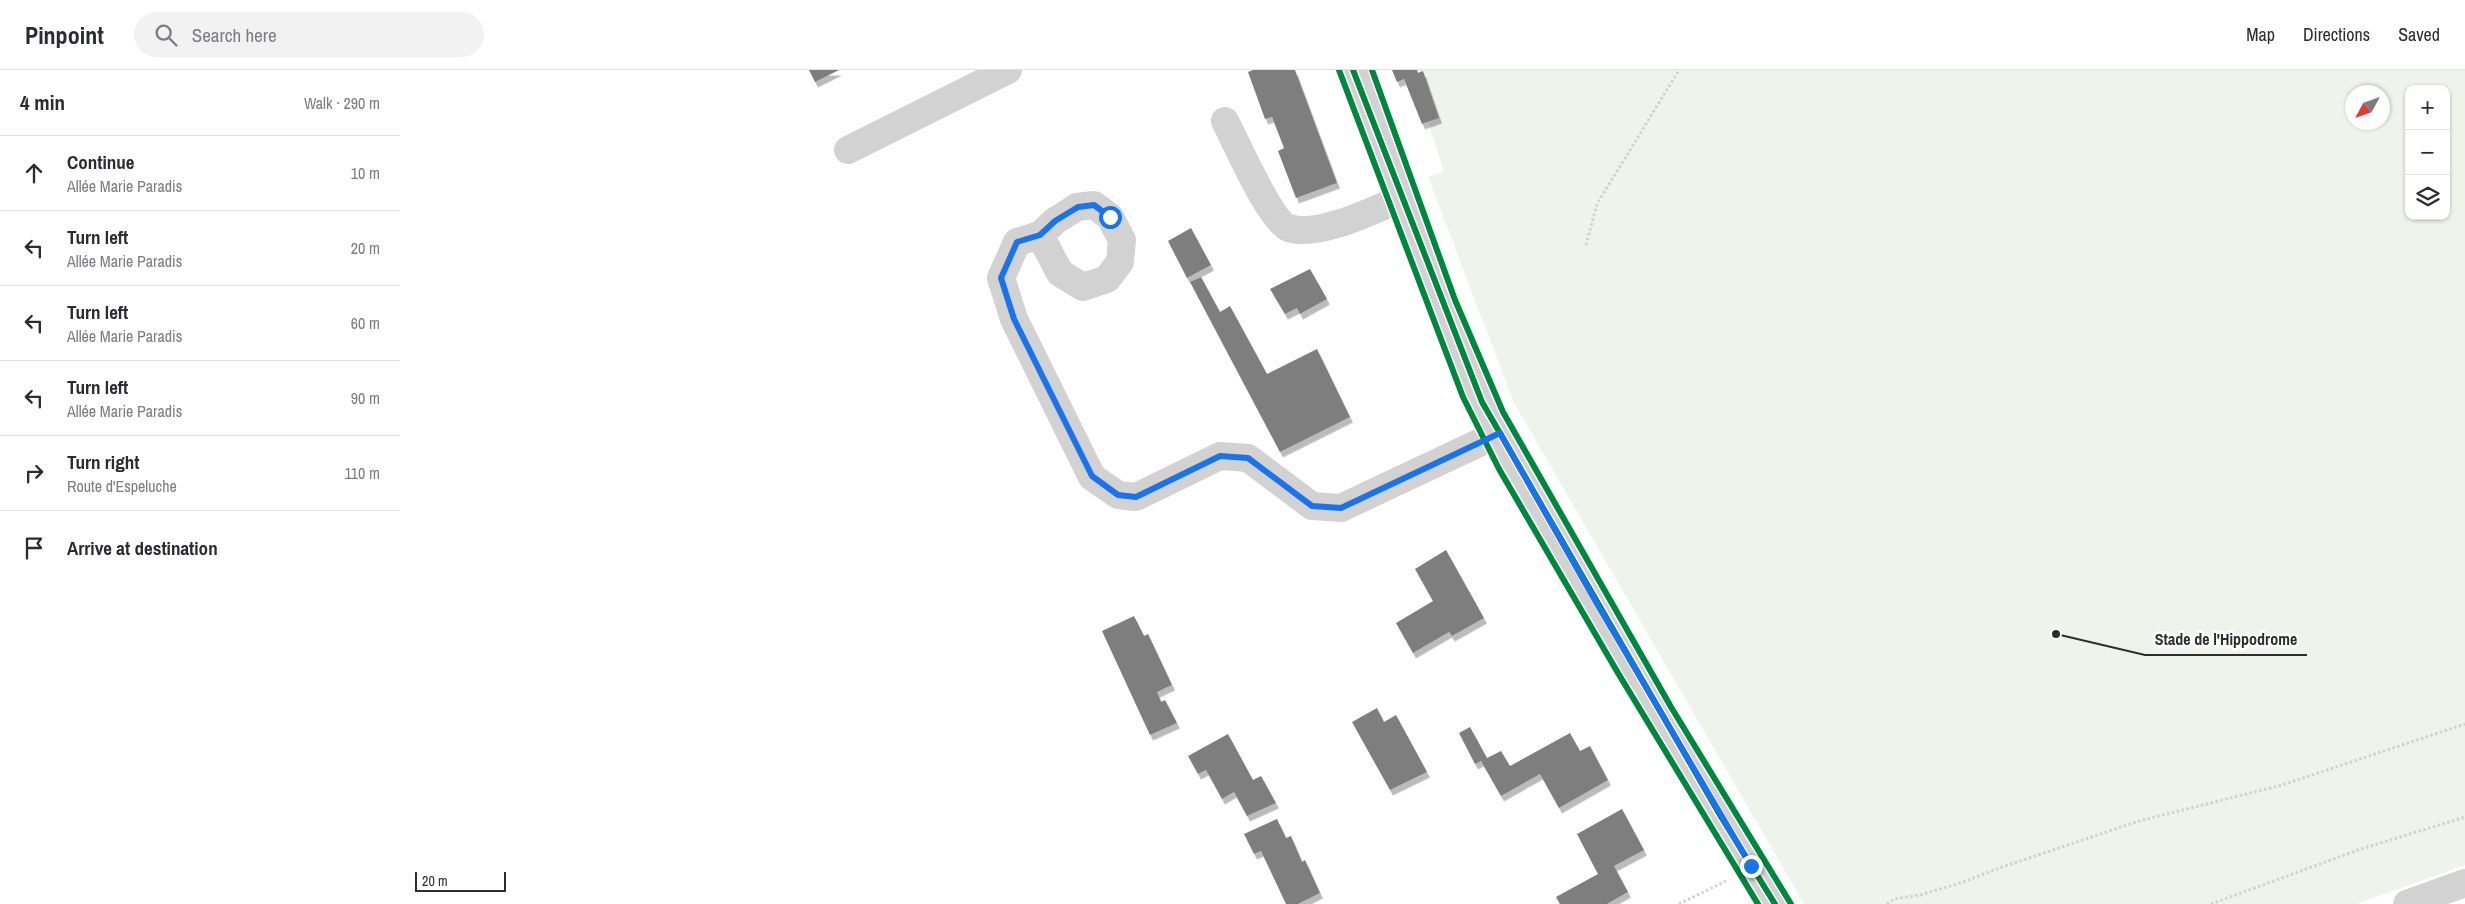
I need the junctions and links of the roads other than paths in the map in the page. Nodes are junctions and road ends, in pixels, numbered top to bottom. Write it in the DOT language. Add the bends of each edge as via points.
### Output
graph roads {
  1 [pos="1008,70"];
  2 [pos="1354,70"];
  3 [pos="1226,120"];
  4 [pos="848,150"];
  5 [pos="1402,198"];
  6 [pos="1040,235"];
  7 [pos="1500,433"];
  8 [pos="2465,883"];
  9 [pos="1775,904"];
  10 [pos="2407,904"];
  1 -- 4 [label="street"];
  2 -- 5 [label="street"];
  3 -- 5 [label="street" via="1272,213 1288,228 1318,230"];
  5 -- 7 [label="street" via="1482,402"];
  6 -- 7 [label="street" via="1017,242 1001,278 1014,319 1092,476 1118,495 1136,497 1220,456 1248,458 1312,506 1341,508"];
  7 -- 9 [label="street" via="1700,781"];
  8 -- 10 [label="street"];
}
